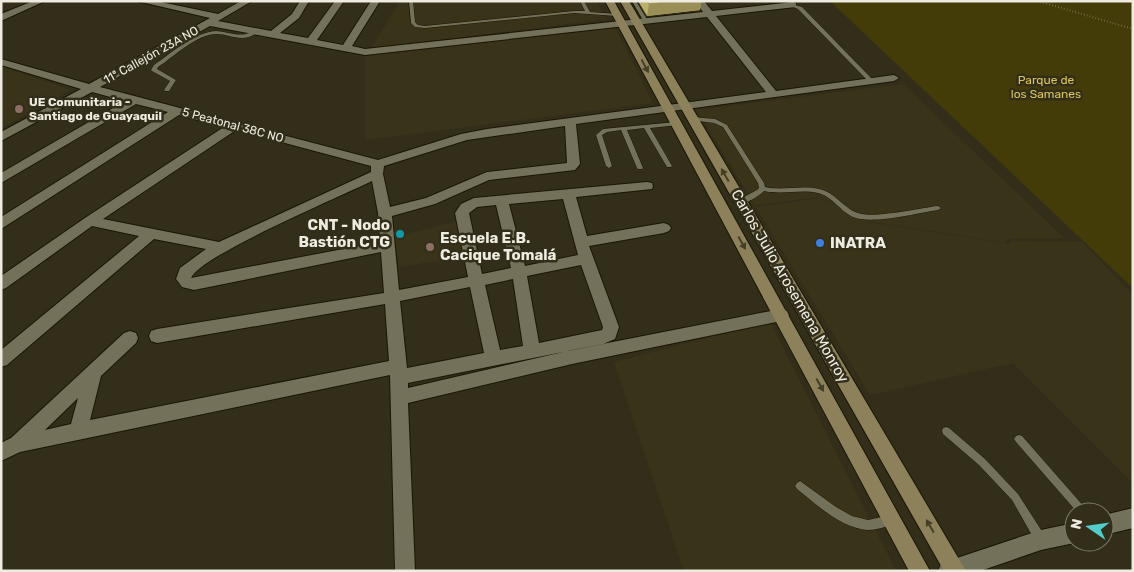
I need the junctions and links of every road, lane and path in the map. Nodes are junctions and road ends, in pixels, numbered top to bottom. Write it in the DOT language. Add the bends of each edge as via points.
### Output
graph roads {
  1 [pos="40,1"];
  2 [pos="248,1"];
  3 [pos="305,1"];
  4 [pos="340,1"];
  5 [pos="376,1"];
  6 [pos="411,1"];
  7 [pos="582,1"];
  8 [pos="609,1"];
  9 [pos="624,1"];
  10 [pos="634,1"];
  11 [pos="699,1"];
  12 [pos="1038,1"];
  13 [pos="148,2"];
  14 [pos="791,3"];
  15 [pos="588,13"];
  16 [pos="708,14"];
  17 [pos="1,18"];
  18 [pos="220,18"];
  19 [pos="630,20"];
  20 [pos="211,23"];
  21 [pos="1133,29"];
  22 [pos="256,32"];
  23 [pos="272,35"];
  24 [pos="310,42"];
  25 [pos="344,49"];
  26 [pos="1,62"];
  27 [pos="894,78"];
  28 [pos="871,80"];
  29 [pos="89,89"];
  30 [pos="168,90"];
  31 [pos="774,94"];
  32 [pos="135,100"];
  33 [pos="684,106"];
  34 [pos="668,108"];
  35 [pos="179,110"];
  36 [pos="692,119"];
  37 [pos="570,122"];
  38 [pos="676,124"];
  39 [pos="236,125"];
  40 [pos="646,126"];
  41 [pos="623,128"];
  42 [pos="1,137"];
  43 [pos="609,166"];
  44 [pos="669,166"];
  45 [pos="640,168"];
  46 [pos="378,169"];
  47 [pos="1,179"];
  48 [pos="473,181"];
  49 [pos="647,186"];
  50 [pos="762,188"];
  51 [pos="568,193"];
  52 [pos="501,200"];
  53 [pos="740,202"];
  54 [pos="479,203"];
  55 [pos="938,208"];
  56 [pos="385,213"];
  57 [pos="90,221"];
  58 [pos="1,224"];
  59 [pos="664,228"];
  60 [pos="152,233"];
  61 [pos="581,242"];
  62 [pos="388,246"];
  63 [pos="220,247"];
  64 [pos="586,259"];
  65 [pos="519,271"];
  66 [pos="476,279"];
  67 [pos="1,284"];
  68 [pos="393,296"];
  69 [pos="781,315"];
  70 [pos="157,336"];
  71 [pos="130,338"];
  72 [pos="532,350"];
  73 [pos="494,358"];
  74 [pos="1,360"];
  75 [pos="399,372"];
  76 [pos="93,373"];
  77 [pos="400,397"];
  78 [pos="78,431"];
  79 [pos="946,431"];
  80 [pos="1019,439"];
  81 [pos="6,445"];
  82 [pos="800,486"];
  83 [pos="1074,502"];
  84 [pos="1133,518"];
  85 [pos="893,520"];
  86 [pos="1114,523"];
  87 [pos="1064,535"];
  88 [pos="1042,540"];
  89 [pos="953,570"];
  90 [pos="405,571"];
  91 [pos="920,571"];
  1 -- 17 [label="street"];
  2 -- 18 [label="street, 11º Callejón 23A NO"];
  3 -- 23 [label="street" via="297,15"];
  4 -- 24 [label="street"];
  5 -- 25 [label="street"];
  6 -- 15 [label="lane" via="413,23 425,27"];
  7 -- 15 [label="lane"];
  8 -- 19 [label="main road, Carlos Julio Arosemena Monroy"];
  9 -- 19 [label="main road, Carlos Julio Arosemena Monroy"];
  10 -- 19 [label="lane"];
  11 -- 16 [label="street"];
  12 -- 21 [label="path"];
  13 -- 18 [label="street"];
  14 -- 16 [label="street"];
  14 -- 28 [label="lane" via="800,8"];
  15 -- 19 [label="lane"];
  16 -- 19 [label="street"];
  16 -- 31 [label="street"];
  18 -- 20 [label="street, 11º Callejón 23A NO"];
  19 -- 25 [label="street" via="365,52"];
  19 -- 33 [label="main road, Carlos Julio Arosemena Monroy"];
  19 -- 34 [label="main road, Carlos Julio Arosemena Monroy, one-way"];
  20 -- 22 [label="street"];
  20 -- 29 [label="street, 11º Callejón 23A NO"];
  22 -- 23 [label="street"];
  22 -- 30 [label="lane" via="244,38 215,33 202,36 156,66 154,70 173,80"];
  23 -- 24 [label="street"];
  24 -- 25 [label="street"];
  26 -- 29 [label="street, 5 Peatonal 38C NO"];
  27 -- 28 [label="street"];
  28 -- 31 [label="street"];
  29 -- 32 [label="street, 5 Peatonal 38C NO"];
  29 -- 42 [label="street, 11º Callejón 23A NO"];
  31 -- 33 [label="street"];
  32 -- 35 [label="street, 5 Peatonal 38C NO"];
  32 -- 47 [label="street"];
  33 -- 34 [label="street"];
  33 -- 36 [label="main road, Carlos Julio Arosemena Monroy"];
  34 -- 37 [label="street"];
  34 -- 38 [label="main road, Carlos Julio Arosemena Monroy"];
  35 -- 39 [label="street, 5 Peatonal 38C NO"];
  35 -- 58 [label="street"];
  36 -- 50 [label="lane" via="715,120 725,126"];
  53 -- 36 [label="main road, Carlos Julio Arosemena Monroy, one-way"];
  37 -- 46 [label="street" via="465,137"];
  37 -- 48 [label="street" via="572,167 488,176"];
  38 -- 40 [label="lane"];
  38 -- 69 [label="main road, Carlos Julio Arosemena Monroy, one-way"];
  39 -- 46 [label="street, 5 Peatonal 38C NO"];
  39 -- 57 [label="street"];
  40 -- 41 [label="lane"];
  40 -- 44 [label="lane"];
  41 -- 43 [label="lane" via="605,130 599,136"];
  41 -- 45 [label="lane"];
  46 -- 56 [label="street"];
  46 -- 63 [label="street"];
  48 -- 54 [label="street"];
  48 -- 56 [label="street" via="430,201"];
  49 -- 51 [label="street"];
  50 -- 53 [label="lane"];
  50 -- 55 [label="lane" via="781,193 818,191 850,212 865,217"];
  51 -- 52 [label="street"];
  51 -- 61 [label="street"];
  52 -- 54 [label="street"];
  52 -- 65 [label="street"];
  89 -- 53 [label="main road, Carlos Julio Arosemena Monroy, one-way"];
  54 -- 66 [label="street" via="466,207 462,213"];
  56 -- 62 [label="street"];
  57 -- 60 [label="street"];
  57 -- 67 [label="street"];
  59 -- 61 [label="street"];
  60 -- 63 [label="street"];
  60 -- 74 [label="street"];
  61 -- 64 [label="street"];
  62 -- 63 [label="street" via="194,284 183,279 190,266"];
  62 -- 68 [label="street"];
  64 -- 65 [label="street"];
  64 -- 72 [label="street" via="610,327 609,334"];
  65 -- 66 [label="street"];
  65 -- 72 [label="street"];
  66 -- 68 [label="street"];
  66 -- 73 [label="street"];
  68 -- 70 [label="street"];
  68 -- 75 [label="street"];
  69 -- 77 [label="street" via="572,357"];
  69 -- 85 [label="main road, Carlos Julio Arosemena Monroy, one-way"];
  71 -- 76 [label="street"];
  72 -- 73 [label="street"];
  73 -- 75 [label="street"];
  75 -- 77 [label="street"];
  75 -- 78 [label="street"];
  76 -- 78 [label="street"];
  76 -- 81 [label="street"];
  77 -- 90 [label="street"];
  78 -- 81 [label="street"];
  79 -- 88 [label="lane" via="1015,497"];
  80 -- 83 [label="lane"];
  82 -- 85 [label="lane" via="855,522 870,525"];
  84 -- 86 [label="street"];
  85 -- 91 [label="main road, Carlos Julio Arosemena Monroy"];
  87 -- 88 [label="street"];
  88 -- 89 [label="street"];
}
